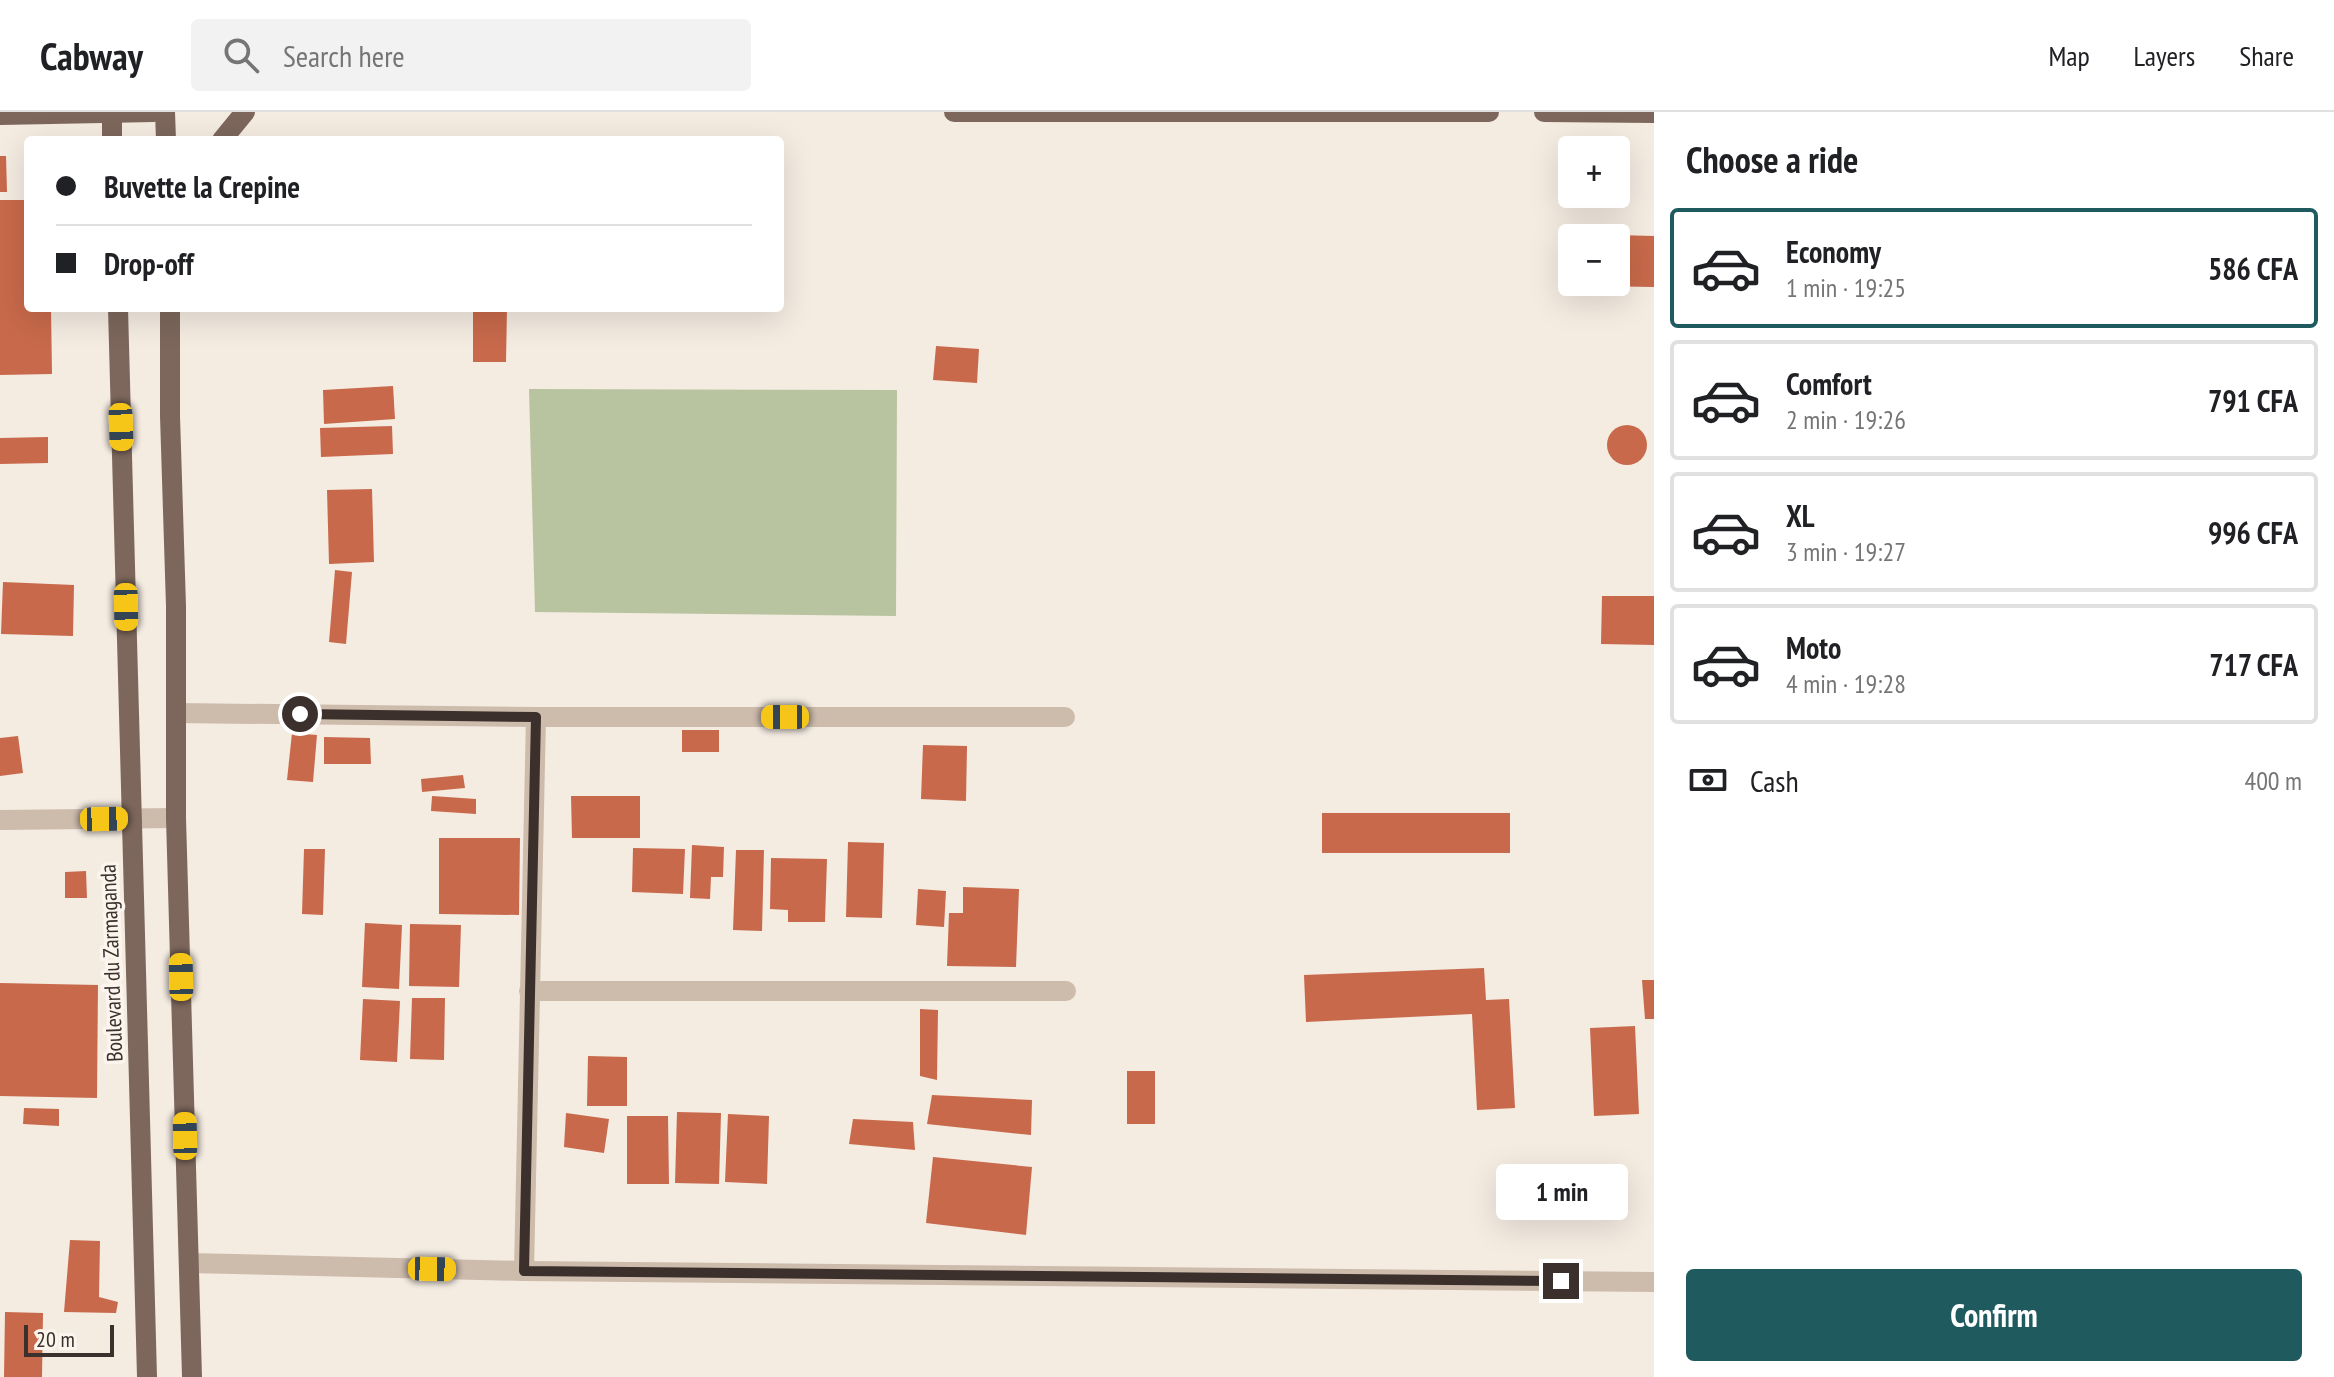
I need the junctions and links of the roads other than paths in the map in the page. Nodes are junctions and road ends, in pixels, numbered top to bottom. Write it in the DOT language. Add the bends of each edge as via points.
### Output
graph roads {
  1 [pos="154,112"];
  2 [pos="165,112"];
  3 [pos="243,112"];
  4 [pos="255,112"];
  5 [pos="954,112"];
  6 [pos="1066,112"];
  7 [pos="1489,112"];
  8 [pos="1544,112"];
  9 [pos="112,113"];
  10 [pos="1654,113"];
  11 [pos="0,115"];
  12 [pos="112,136"];
  13 [pos="166,136"];
  14 [pos="225,136"];
  15 [pos="118,312"];
  16 [pos="170,312"];
  17 [pos="176,713"];
  18 [pos="536,717"];
  19 [pos="1065,717"];
  20 [pos="130,818"];
  21 [pos="176,818"];
  22 [pos="0,820"];
  23 [pos="529,991"];
  24 [pos="1066,991"];
  25 [pos="189,1263"];
  26 [pos="524,1271"];
  27 [pos="1654,1282"];
  28 [pos="147,1377"];
  29 [pos="192,1377"];
  1 -- 9 [label="main road"];
  2 -- 13 [label="main road"];
  3 -- 4 [label="main road"];
  3 -- 14 [label="main road"];
  5 -- 6 [label="main road"];
  6 -- 7 [label="main road"];
  8 -- 10 [label="main road"];
  9 -- 11 [label="main road"];
  9 -- 12 [label="main road"];
  15 -- 20 [label="main road, Boulevard du Zarmaganda"];
  16 -- 17 [label="main road"];
  17 -- 18 [label="street"];
  17 -- 21 [label="main road"];
  18 -- 19 [label="street"];
  18 -- 23 [label="street"];
  20 -- 21 [label="street"];
  20 -- 22 [label="street"];
  20 -- 28 [label="main road, Boulevard du Zarmaganda"];
  21 -- 25 [label="main road"];
  23 -- 24 [label="street"];
  23 -- 26 [label="street"];
  25 -- 26 [label="street"];
  25 -- 29 [label="main road"];
  26 -- 27 [label="street"];
}
